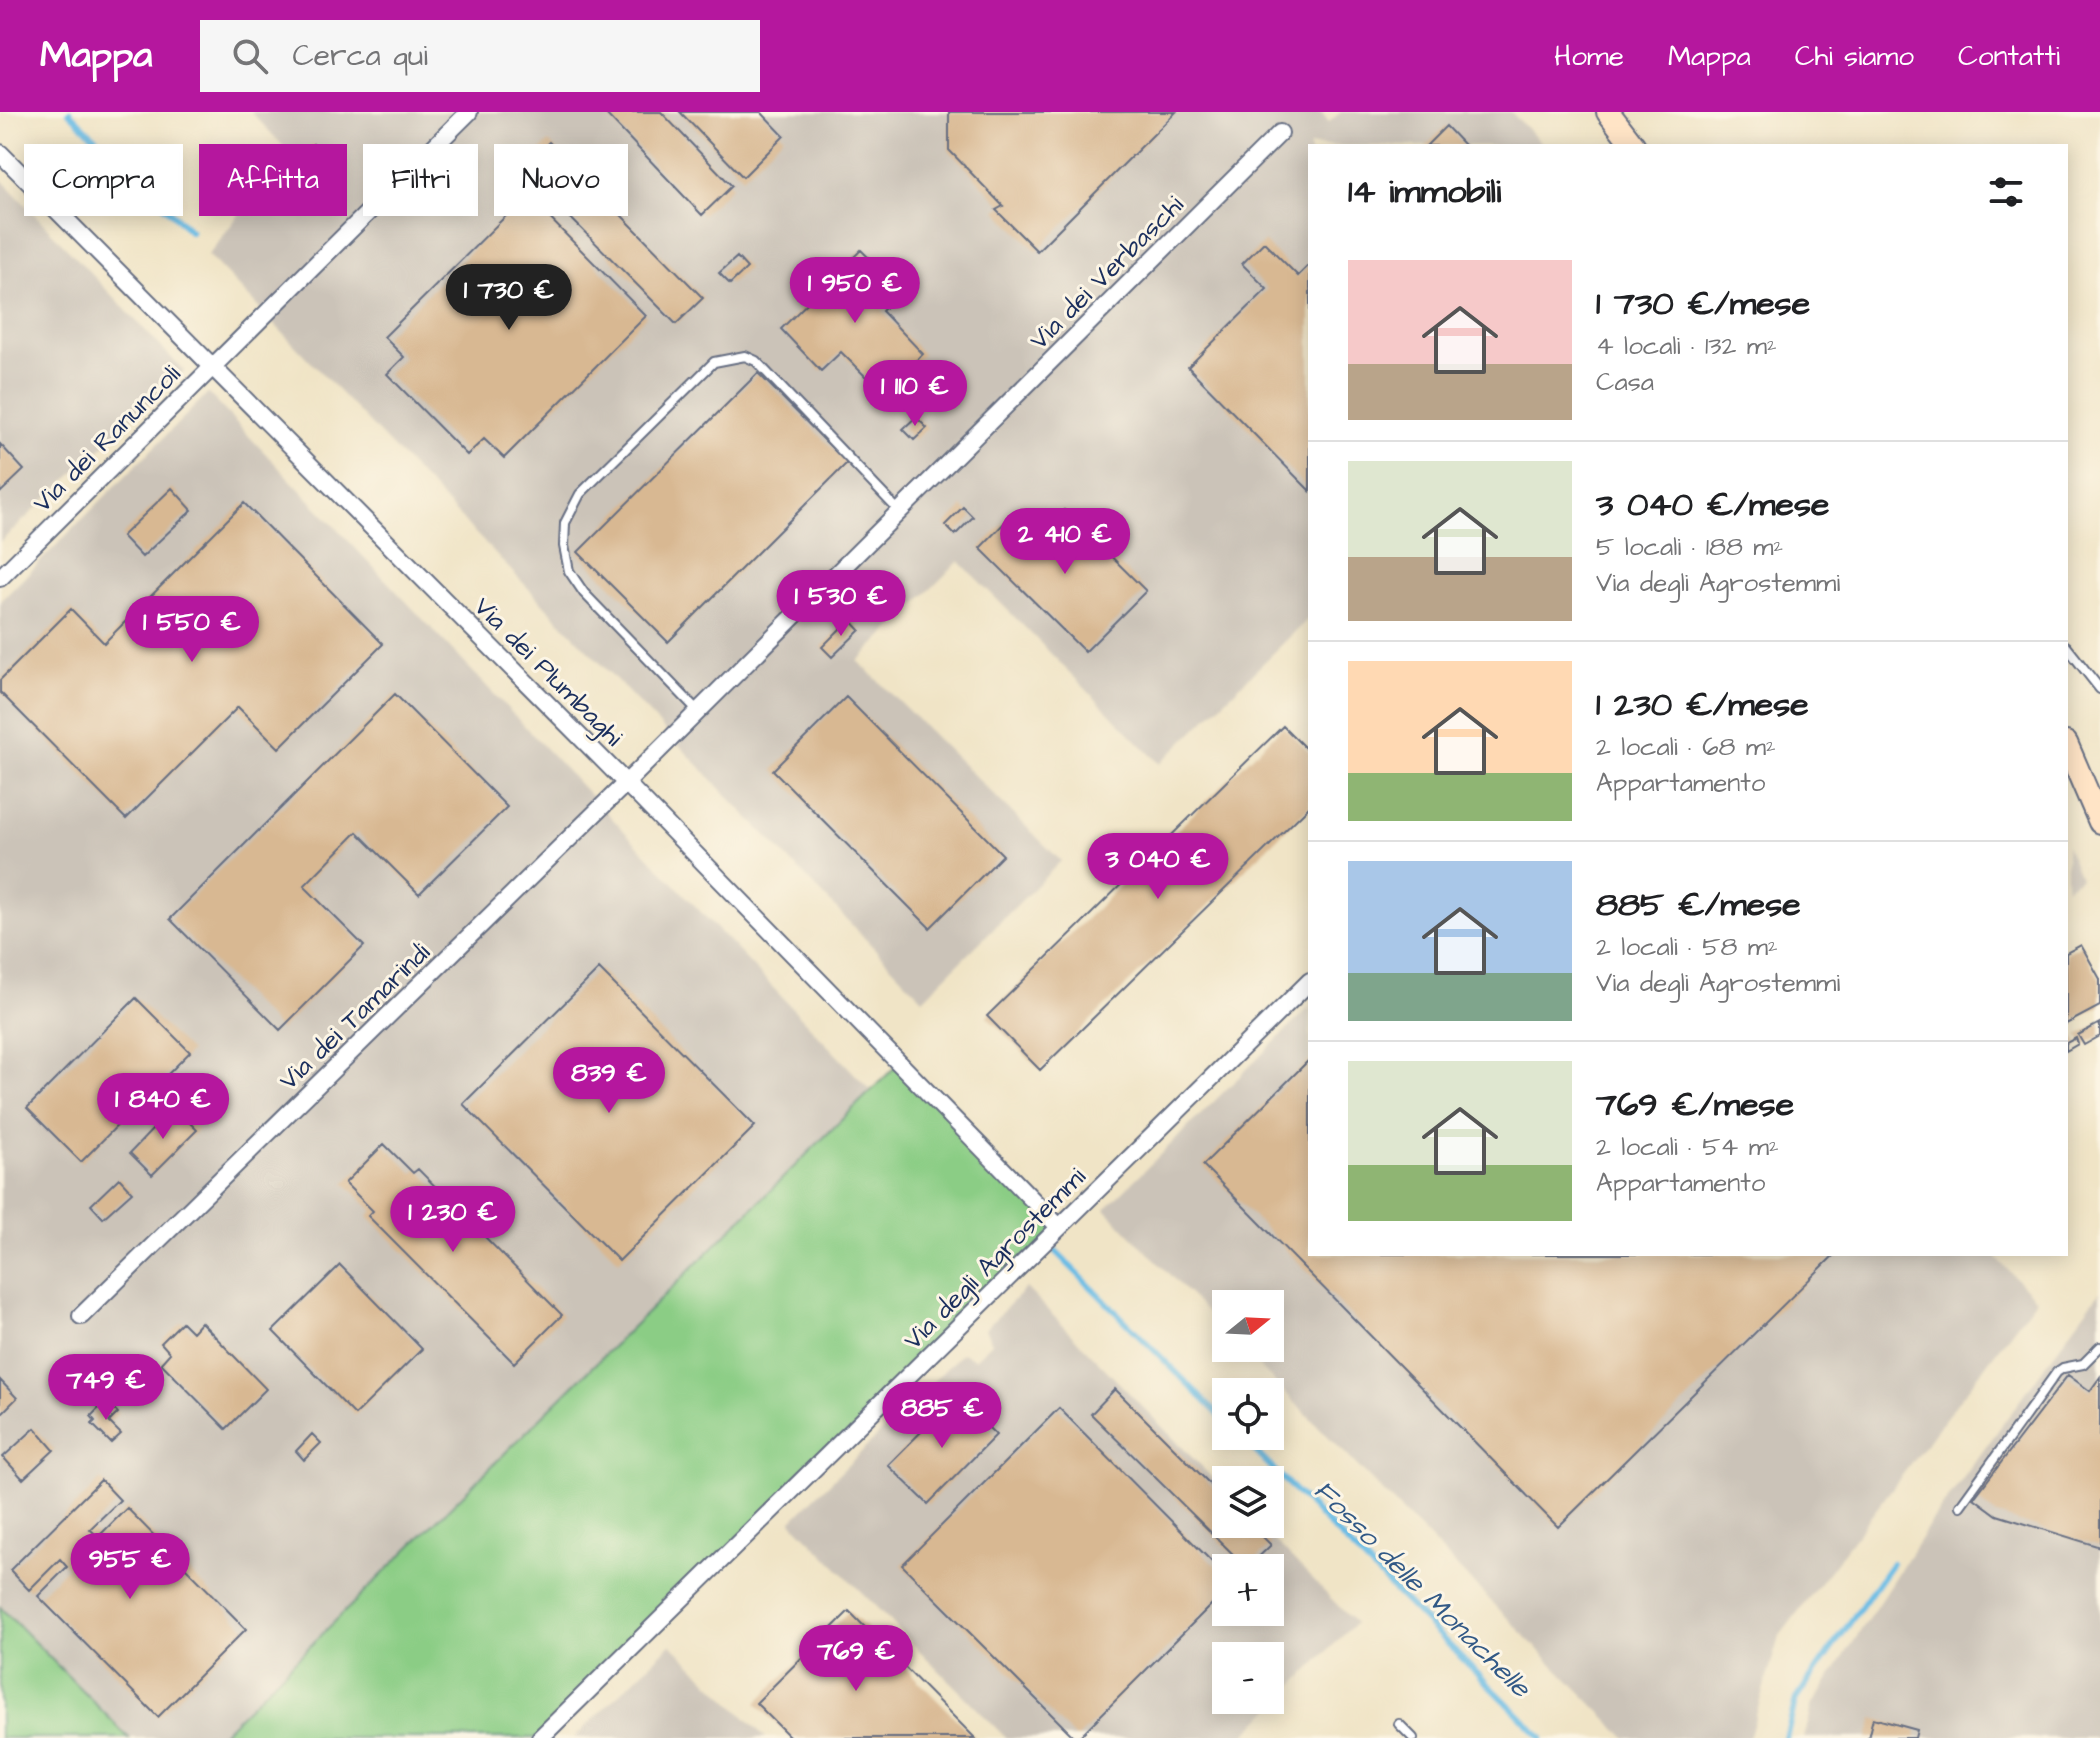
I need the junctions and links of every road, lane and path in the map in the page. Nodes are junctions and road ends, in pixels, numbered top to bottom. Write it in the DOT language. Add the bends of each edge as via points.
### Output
graph roads {
  1 [pos="469,112"];
  2 [pos="1608,112"];
  3 [pos="1280,133"];
  4 [pos="1632,144"];
  5 [pos="0,153"];
  6 [pos="212,367"];
  7 [pos="899,512"];
  8 [pos="0,578"];
  9 [pos="2068,649"];
  10 [pos="2100,689"];
  11 [pos="698,711"];
  12 [pos="2068,748"];
  13 [pos="626,783"];
  14 [pos="2100,822"];
  15 [pos="1308,983"];
  16 [pos="1059,1227"];
  17 [pos="81,1316"];
  18 [pos="2100,1347"];
  19 [pos="1960,1506"];
  20 [pos="1399,1724"];
  21 [pos="540,1738"];
  22 [pos="1413,1738"];
  1 -- 6 [label="street, Via dei Ranuncoli"];
  2 -- 4 [label="main road"];
  3 -- 7 [label="street, Via dei Verbaschi"];
  5 -- 6 [label="street, Via dei Plumbaghi"];
  6 -- 8 [label="street, Via dei Ranuncoli"];
  6 -- 13 [label="street, Via dei Plumbaghi"];
  7 -- 11 [label="street, Via dei Verbaschi"];
  7 -- 11 [label="lane" via="756,361 745,356 714,362 580,494 565,523 569,571"];
  9 -- 10 [label="lane"];
  11 -- 13 [label="street, Via dei Verbaschi"];
  12 -- 14 [label="main road"];
  13 -- 16 [label="street, Via dei Plumbaghi"];
  13 -- 17 [label="street, Via dei Tamarindi"];
  15 -- 16 [label="street, Via degli Agrostemmi"];
  16 -- 21 [label="street, Via degli Agrostemmi"];
  18 -- 19 [label="lane" via="2083,1364 2057,1372"];
  20 -- 22 [label="lane"];
}
